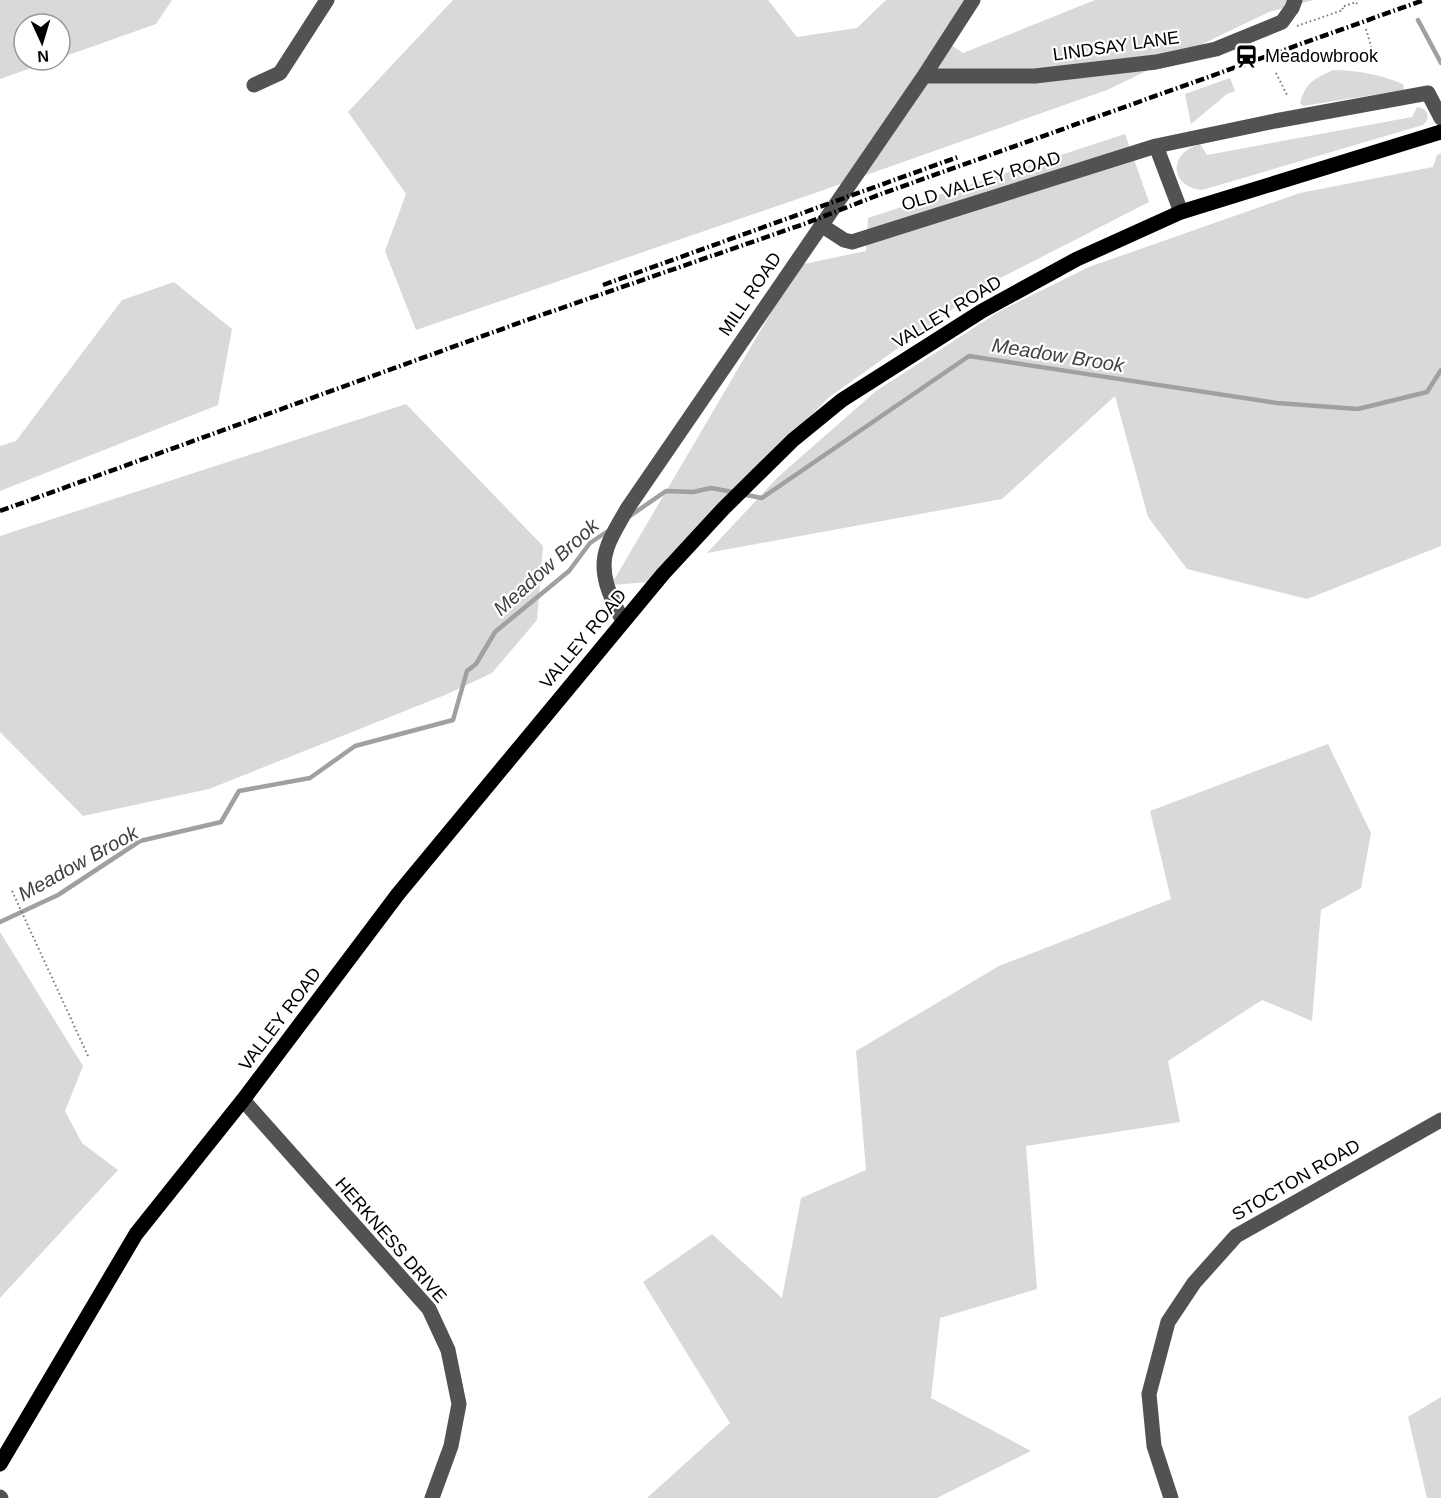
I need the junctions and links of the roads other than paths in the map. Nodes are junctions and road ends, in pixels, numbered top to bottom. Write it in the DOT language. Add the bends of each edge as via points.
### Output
graph roads {
  1 [pos="327,0"];
  2 [pos="973,0"];
  3 [pos="1295,0"];
  4 [pos="924,76"];
  5 [pos="254,85"];
  6 [pos="1441,118"];
  7 [pos="1441,132"];
  8 [pos="1156,146"];
  9 [pos="1181,212"];
  10 [pos="821,225"];
  11 [pos="623,621"];
  12 [pos="243,1100"];
  13 [pos="1441,1120"];
  14 [pos="0,1464"];
  15 [pos="432,1498"];
  16 [pos="1171,1498"];
  1 -- 5 [label="street" via="280,73"];
  2 -- 4 [label="street, MILL ROAD"];
  3 -- 4 [label="street, LINDSAY LANE" via="1281,22 1216,49 1156,62 1035,76"];
  4 -- 10 [label="street, MILL ROAD"];
  6 -- 8 [label="street, OLD VALLEY ROAD" via="1428,93"];
  7 -- 9 [label="main road, VALLEY ROAD"];
  8 -- 9 [label="street"];
  8 -- 10 [label="street, OLD VALLEY ROAD" via="859,240 844,240"];
  9 -- 11 [label="main road, VALLEY ROAD" via="1077,259 982,311 842,400 793,440 724,508"];
  10 -- 11 [label="street, MILL ROAD" via="627,509 606,548 607,592"];
  11 -- 12 [label="main road, VALLEY ROAD" via="398,894"];
  12 -- 14 [label="main road, VALLEY ROAD" via="136,1234"];
  12 -- 15 [label="street, HERKNESS DRIVE" via="429,1309 448,1350 459,1404 451,1446"];
  13 -- 16 [label="street, STOCTON ROAD" via="1236,1236 1194,1283 1168,1322 1149,1394 1154,1446"];
}
